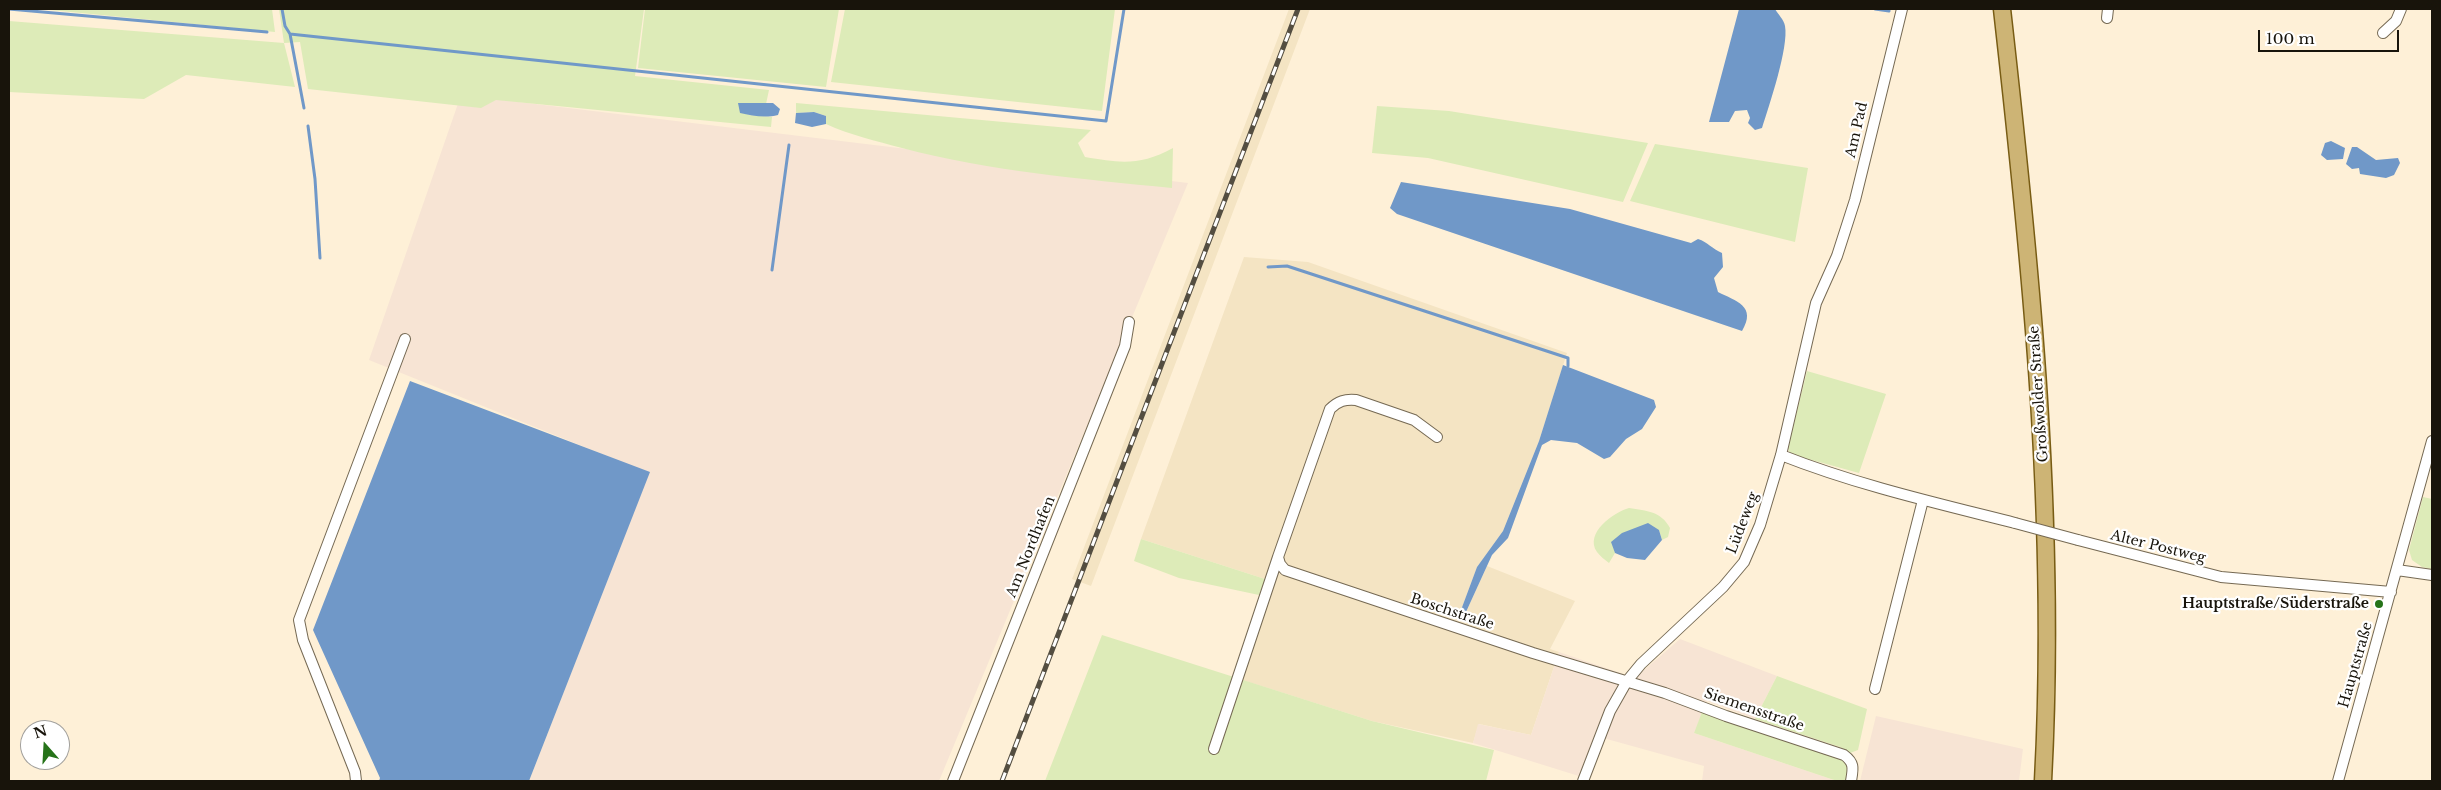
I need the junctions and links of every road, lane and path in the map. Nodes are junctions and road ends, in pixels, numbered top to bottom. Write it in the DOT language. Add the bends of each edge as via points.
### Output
graph roads {
  1 [pos="1902,9"];
  2 [pos="2002,9"];
  3 [pos="2401,9"];
  4 [pos="2383,34"];
  5 [pos="1837,256"];
  6 [pos="1129,322"];
  7 [pos="405,339"];
  8 [pos="1437,437"];
  9 [pos="2432,441"];
  10 [pos="1781,455"];
  11 [pos="1923,500"];
  12 [pos="1278,556"];
  13 [pos="2397,570"];
  14 [pos="2432,575"];
  15 [pos="2391,592"];
  16 [pos="1627,681"];
  17 [pos="1875,688"];
  18 [pos="1214,749"];
  19 [pos="356,781"];
  20 [pos="953,781"];
  21 [pos="1583,781"];
  22 [pos="1851,781"];
  23 [pos="2043,781"];
  24 [pos="2338,781"];
  1 -- 5 [label="street, Am Pad" via="1862,173"];
  2 -- 23 [label="main road, Großwolder Straße" via="2039,374 2047,538"];
  3 -- 4 [label="street" via="2396,21"];
  5 -- 10 [label="street, Lüdeweg" via="1816,303"];
  6 -- 20 [label="street, Am Nordhafen" via="1122,354"];
  7 -- 19 [label="street" via="299,620 303,640"];
  8 -- 12 [label="street" via="1414,420 1356,400 1336,403 1330,409"];
  9 -- 13 [label="street, Hauptstraße"];
  10 -- 11 [label="street, Alter Postweg"];
  10 -- 16 [label="street, Lüdeweg" via="1760,525 1744,562 1723,588"];
  11 -- 15 [label="street, Alter Postweg, bridge" via="2221,577"];
  11 -- 17 [label="street"];
  12 -- 16 [label="street, Boschstraße" via="1285,570 1294,574"];
  12 -- 18 [label="street"];
  13 -- 14 [label="street"];
  13 -- 15 [label="street, Hauptstraße"];
  15 -- 24 [label="street, Hauptstraße"];
  16 -- 21 [label="street, Lüdeweg" via="1610,711"];
  16 -- 22 [label="street, Siemensstraße" via="1844,755 1854,768"];
}
